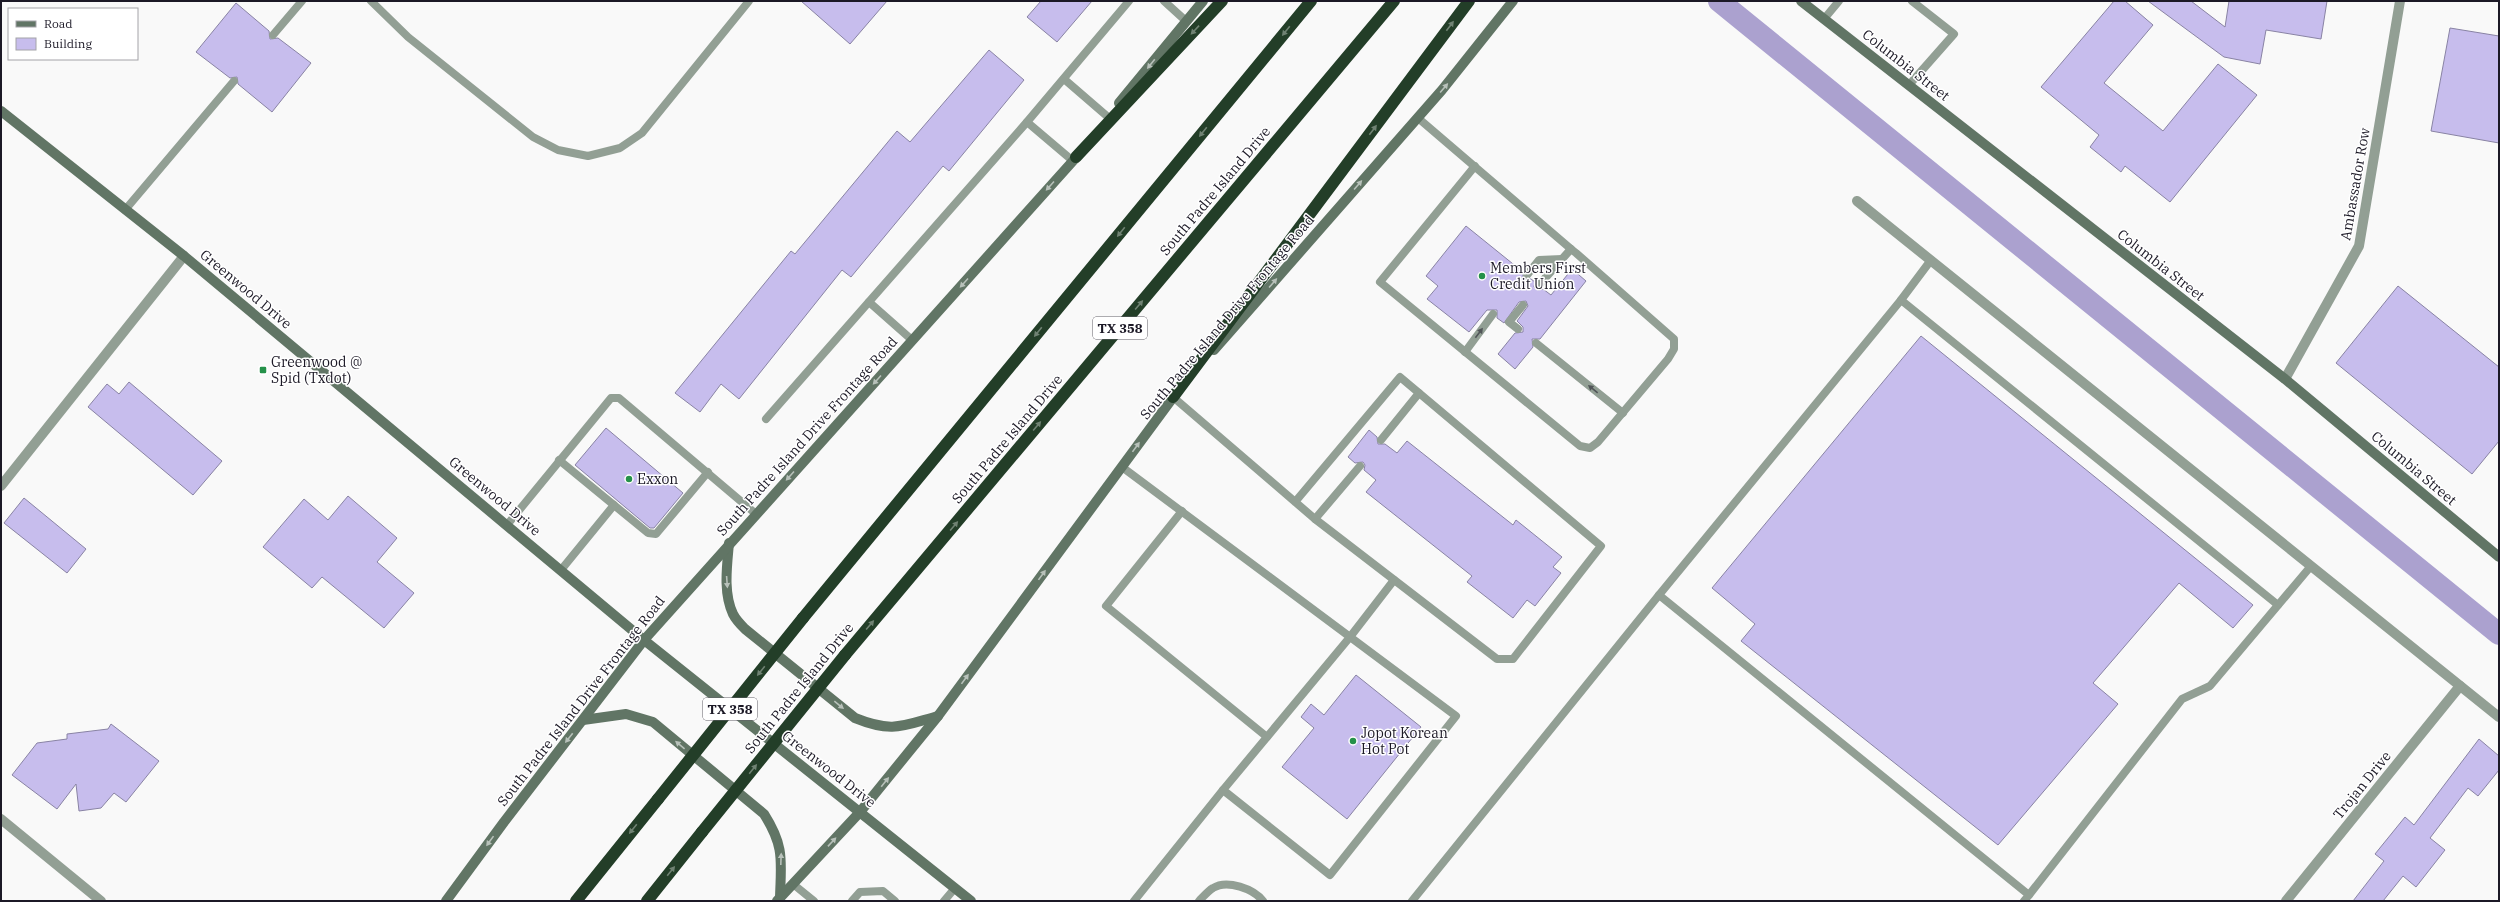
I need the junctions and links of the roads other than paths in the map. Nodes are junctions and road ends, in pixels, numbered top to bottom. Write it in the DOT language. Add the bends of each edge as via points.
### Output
graph roads {
  1 [pos="302,1"];
  2 [pos="371,1"];
  3 [pos="749,1"];
  4 [pos="1129,1"];
  5 [pos="1164,1"];
  6 [pos="1203,1"];
  7 [pos="1222,1"];
  8 [pos="1310,1"];
  9 [pos="1394,1"];
  10 [pos="1469,1"];
  11 [pos="1514,1"];
  12 [pos="1802,1"];
  13 [pos="1839,1"];
  14 [pos="1912,1"];
  15 [pos="2400,1"];
  16 [pos="1824,19"];
  17 [pos="1186,21"];
  18 [pos="273,34"];
  19 [pos="1064,79"];
  20 [pos="234,81"];
  21 [pos="1909,85"];
  22 [pos="1,112"];
  23 [pos="1108,117"];
  24 [pos="1418,118"];
  25 [pos="1027,122"];
  26 [pos="1075,159"];
  27 [pos="1475,166"];
  28 [pos="1857,201"];
  29 [pos="125,210"];
  30 [pos="1571,249"];
  31 [pos="184,256"];
  32 [pos="1562,259"];
  33 [pos="1931,260"];
  34 [pos="1527,275"];
  35 [pos="1539,285"];
  36 [pos="1901,300"];
  37 [pos="869,302"];
  38 [pos="1522,305"];
  39 [pos="1493,314"];
  40 [pos="1518,330"];
  41 [pos="912,340"];
  42 [pos="1536,343"];
  43 [pos="1465,352"];
  44 [pos="2284,379"];
  45 [pos="1419,393"];
  46 [pos="1173,397"];
  47 [pos="1624,413"];
  48 [pos="766,419"];
  49 [pos="1381,440"];
  50 [pos="559,460"];
  51 [pos="1360,466"];
  52 [pos="1122,467"];
  53 [pos="708,472"];
  54 [pos="1,486"];
  55 [pos="1295,502"];
  56 [pos="614,505"];
  57 [pos="1182,511"];
  58 [pos="756,514"];
  59 [pos="1315,519"];
  60 [pos="507,525"];
  61 [pos="729,543"];
  62 [pos="2499,557"];
  63 [pos="2311,566"];
  64 [pos="561,570"];
  65 [pos="1394,580"];
  66 [pos="1659,595"];
  67 [pos="2278,605"];
  68 [pos="1350,637"];
  69 [pos="644,640"];
  70 [pos="2460,686"];
  71 [pos="938,716"];
  72 [pos="2499,717"];
  73 [pos="583,720"];
  74 [pos="1267,737"];
  75 [pos="1223,790"];
  76 [pos="860,812"];
  77 [pos="1,819"];
  78 [pos="793,884"];
  79 [pos="955,888"];
  80 [pos="2027,898"];
  81 [pos="778,900"];
  82 [pos="101,901"];
  83 [pos="446,901"];
  84 [pos="576,901"];
  85 [pos="647,901"];
  86 [pos="814,901"];
  87 [pos="852,901"];
  88 [pos="895,901"];
  89 [pos="944,901"];
  90 [pos="971,901"];
  91 [pos="1134,901"];
  92 [pos="1199,901"];
  93 [pos="1263,901"];
  94 [pos="1412,901"];
  95 [pos="2286,901"];
  1 -- 18 [label="lane"];
  2 -- 3 [label="lane" via="408,37 533,137 558,150 588,156 620,148 642,133"];
  4 -- 19 [label="lane"];
  5 -- 17 [label="lane"];
  6 -- 17 [label="main road, South Padre Island Drive Frontage Road"];
  7 -- 26 [label="highway, one-way"];
  8 -- 84 [label="highway, TX 358, one-way, bridge" via="803,618"];
  85 -- 9 [label="highway, South Padre Island Drive / TX 358, one-way, bridge" via="845,655"];
  46 -- 10 [label="highway, one-way"];
  24 -- 11 [label="main road, South Padre Island Drive Frontage Road, one-way"];
  12 -- 16 [label="main road, Columbia Street"];
  13 -- 16 [label="lane"];
  14 -- 21 [label="lane" via="1954,34"];
  15 -- 44 [label="street, Ambassador Row" via="2359,246"];
  16 -- 21 [label="main road, Columbia Street"];
  17 -- 23 [label="main road, South Padre Island Drive Frontage Road, one-way"];
  19 -- 23 [label="lane"];
  19 -- 25 [label="lane"];
  20 -- 29 [label="lane"];
  21 -- 44 [label="main road, Columbia Street"];
  22 -- 29 [label="main road, Greenwood Drive"];
  23 -- 26 [label="main road, South Padre Island Drive Frontage Road"];
  24 -- 27 [label="lane"];
  46 -- 24 [label="main road, South Padre Island Drive Frontage Road, one-way"];
  25 -- 26 [label="lane"];
  25 -- 37 [label="lane"];
  26 -- 41 [label="main road, South Padre Island Drive Frontage Road, one-way"];
  27 -- 30 [label="lane"];
  27 -- 43 [label="lane" via="1380,282"];
  28 -- 33 [label="street"];
  29 -- 31 [label="main road, Greenwood Drive"];
  30 -- 32 [label="lane"];
  30 -- 47 [label="lane" via="1674,339 1674,349 1668,359"];
  31 -- 54 [label="street"];
  31 -- 60 [label="main road, Greenwood Drive"];
  32 -- 34 [label="lane" via="1539,260"];
  32 -- 35 [label="lane"];
  33 -- 36 [label="lane"];
  33 -- 63 [label="street"];
  36 -- 66 [label="lane"];
  36 -- 67 [label="lane"];
  37 -- 41 [label="lane"];
  37 -- 48 [label="lane"];
  38 -- 40 [label="lane" via="1509,322"];
  43 -- 39 [label="lane, one-way"];
  41 -- 58 [label="main road, South Padre Island Drive Frontage Road, one-way"];
  47 -- 42 [label="lane, one-way"];
  43 -- 47 [label="lane" via="1580,446 1590,448"];
  44 -- 62 [label="main road, Columbia Street"];
  45 -- 49 [label="lane"];
  45 -- 55 [label="lane" via="1400,377"];
  45 -- 65 [label="lane" via="1602,546 1513,658 1497,659"];
  52 -- 46 [label="main road, South Padre Island Drive Frontage Road, one-way"];
  46 -- 55 [label="lane"];
  50 -- 53 [label="lane" via="611,398 619,398"];
  50 -- 56 [label="lane"];
  50 -- 60 [label="lane"];
  51 -- 59 [label="lane"];
  52 -- 57 [label="lane"];
  71 -- 52 [label="main road, South Padre Island Drive Frontage Road, one-way"];
  53 -- 56 [label="lane" via="656,534 648,533"];
  53 -- 58 [label="lane"];
  55 -- 59 [label="lane"];
  56 -- 64 [label="lane"];
  57 -- 68 [label="lane"];
  57 -- 74 [label="lane" via="1106,606"];
  58 -- 61 [label="main road, South Padre Island Drive Frontage Road"];
  59 -- 65 [label="lane"];
  60 -- 64 [label="main road, Greenwood Drive"];
  61 -- 69 [label="main road, South Padre Island Drive Frontage Road"];
  61 -- 71 [label="main road, one-way" via="728,594 734,614 745,629 855,718 877,727 898,727"];
  63 -- 67 [label="lane"];
  63 -- 70 [label="street"];
  64 -- 69 [label="main road, Greenwood Drive"];
  65 -- 68 [label="lane"];
  66 -- 80 [label="lane"];
  66 -- 94 [label="lane"];
  67 -- 80 [label="lane" via="2210,686 2182,699"];
  68 -- 74 [label="lane"];
  68 -- 75 [label="lane" via="1456,716 1330,875"];
  69 -- 73 [label="main road, South Padre Island Drive Frontage Road"];
  69 -- 76 [label="main road, Greenwood Drive"];
  70 -- 72 [label="street"];
  70 -- 95 [label="street, Trojan Drive"];
  76 -- 71 [label="main road, South Padre Island Drive Frontage Road, one-way"];
  81 -- 73 [label="main road, one-way" via="781,850 776,832 764,814 653,722 626,714"];
  73 -- 83 [label="main road, South Padre Island Drive Frontage Road, one-way"];
  74 -- 75 [label="lane"];
  75 -- 91 [label="lane"];
  78 -- 76 [label="main road, South Padre Island Drive Frontage Road, one-way"];
  76 -- 79 [label="main road, Greenwood Drive"];
  77 -- 82 [label="street"];
  78 -- 81 [label="main road, South Padre Island Drive Frontage Road"];
  78 -- 86 [label="lane"];
  79 -- 89 [label="lane"];
  79 -- 90 [label="main road, Greenwood Drive"];
  87 -- 88 [label="lane" via="860,892 883,891"];
  92 -- 93 [label="lane" via="1214,887 1233,884 1260,896"];
}
